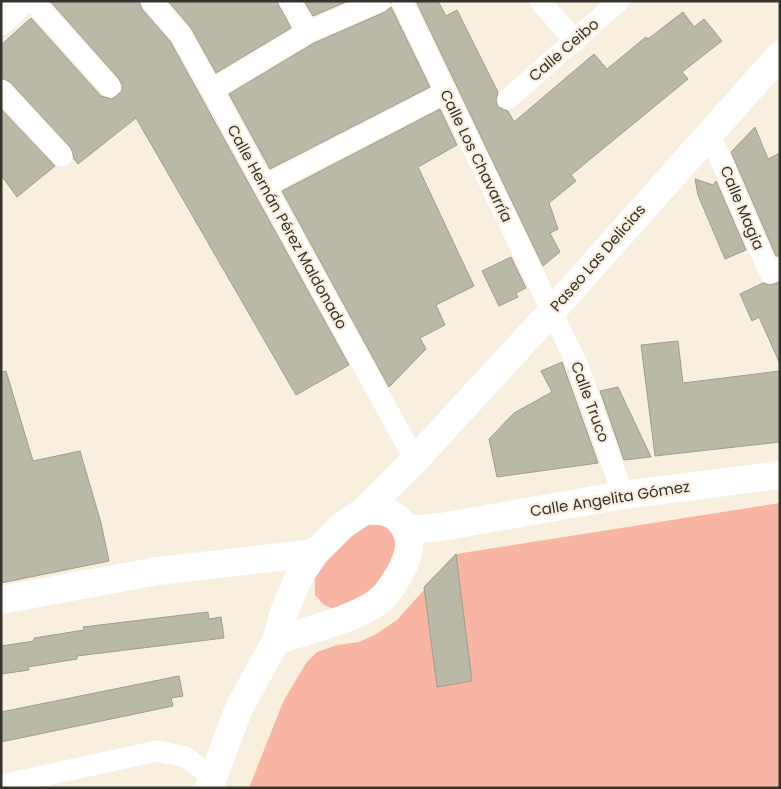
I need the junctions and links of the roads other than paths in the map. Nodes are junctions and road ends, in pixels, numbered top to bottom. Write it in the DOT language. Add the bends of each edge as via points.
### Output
graph roads {
  1 [pos="21,1"];
  2 [pos="33,1"];
  3 [pos="151,1"];
  4 [pos="289,1"];
  5 [pos="380,1"];
  6 [pos="402,1"];
  7 [pos="540,1"];
  8 [pos="619,1"];
  9 [pos="1,21"];
  10 [pos="308,32"];
  11 [pos="574,41"];
  12 [pos="780,55"];
  13 [pos="110,86"];
  14 [pos="1,90"];
  15 [pos="212,90"];
  16 [pos="445,93"];
  17 [pos="508,99"];
  18 [pos="709,133"];
  19 [pos="62,156"];
  20 [pos="264,186"];
  21 [pos="780,268"];
  22 [pos="553,310"];
  23 [pos="415,460"];
  24 [pos="780,475"];
  25 [pos="624,495"];
  26 [pos="364,511"];
  27 [pos="401,524"];
  28 [pos="442,527"];
  29 [pos="315,553"];
  30 [pos="406,561"];
  31 [pos="299,577"];
  32 [pos="1,600"];
  33 [pos="329,622"];
  34 [pos="276,641"];
  35 [pos="210,782"];
  36 [pos="1,785"];
  1 -- 9 [label="street"];
  2 -- 13 [label="street"];
  3 -- 15 [label="street, Calle Hernán Pérez Maldonado" via="180,34"];
  4 -- 10 [label="street"];
  5 -- 10 [label="street"];
  6 -- 16 [label="street, Calle Los Chavarría"];
  7 -- 11 [label="street"];
  8 -- 11 [label="street, Calle Ceibo"];
  10 -- 15 [label="street"];
  11 -- 17 [label="street, Calle Ceibo"];
  12 -- 18 [label="street, Paseo Las Delicias"];
  14 -- 19 [label="street"];
  15 -- 20 [label="street, Calle Hernán Pérez Maldonado"];
  16 -- 20 [label="street"];
  16 -- 22 [label="street, Calle Los Chavarría"];
  18 -- 21 [label="street, Calle Magia" via="770,273"];
  18 -- 22 [label="street, Paseo Las Delicias"];
  20 -- 23 [label="street, Calle Hernán Pérez Maldonado"];
  22 -- 23 [label="street, Paseo Las Delicias"];
  22 -- 25 [label="street, Calle Truco" via="578,366"];
  23 -- 26 [label="street, Paseo Las Delicias"];
  23 -- 27 [label="street, Paseo Las Delicias" via="400,497"];
  24 -- 25 [label="street, Calle Angelita Gómez"];
  25 -- 28 [label="street, Calle Angelita Gómez"];
  26 -- 27 [label="street" via="383,510"];
  26 -- 29 [label="street" via="342,526"];
  27 -- 28 [label="street, Calle Angelita Gómez"];
  27 -- 30 [label="street" via="409,544"];
  28 -- 30 [label="street"];
  29 -- 31 [label="street"];
  29 -- 32 [label="street" via="158,571"];
  30 -- 33 [label="street" via="381,599 350,618"];
  31 -- 33 [label="street" via="298,598 305,612"];
  31 -- 34 [label="street"];
  33 -- 34 [label="street"];
  34 -- 35 [label="street" via="239,708"];
  35 -- 36 [label="street" via="186,758 156,751"];
}
